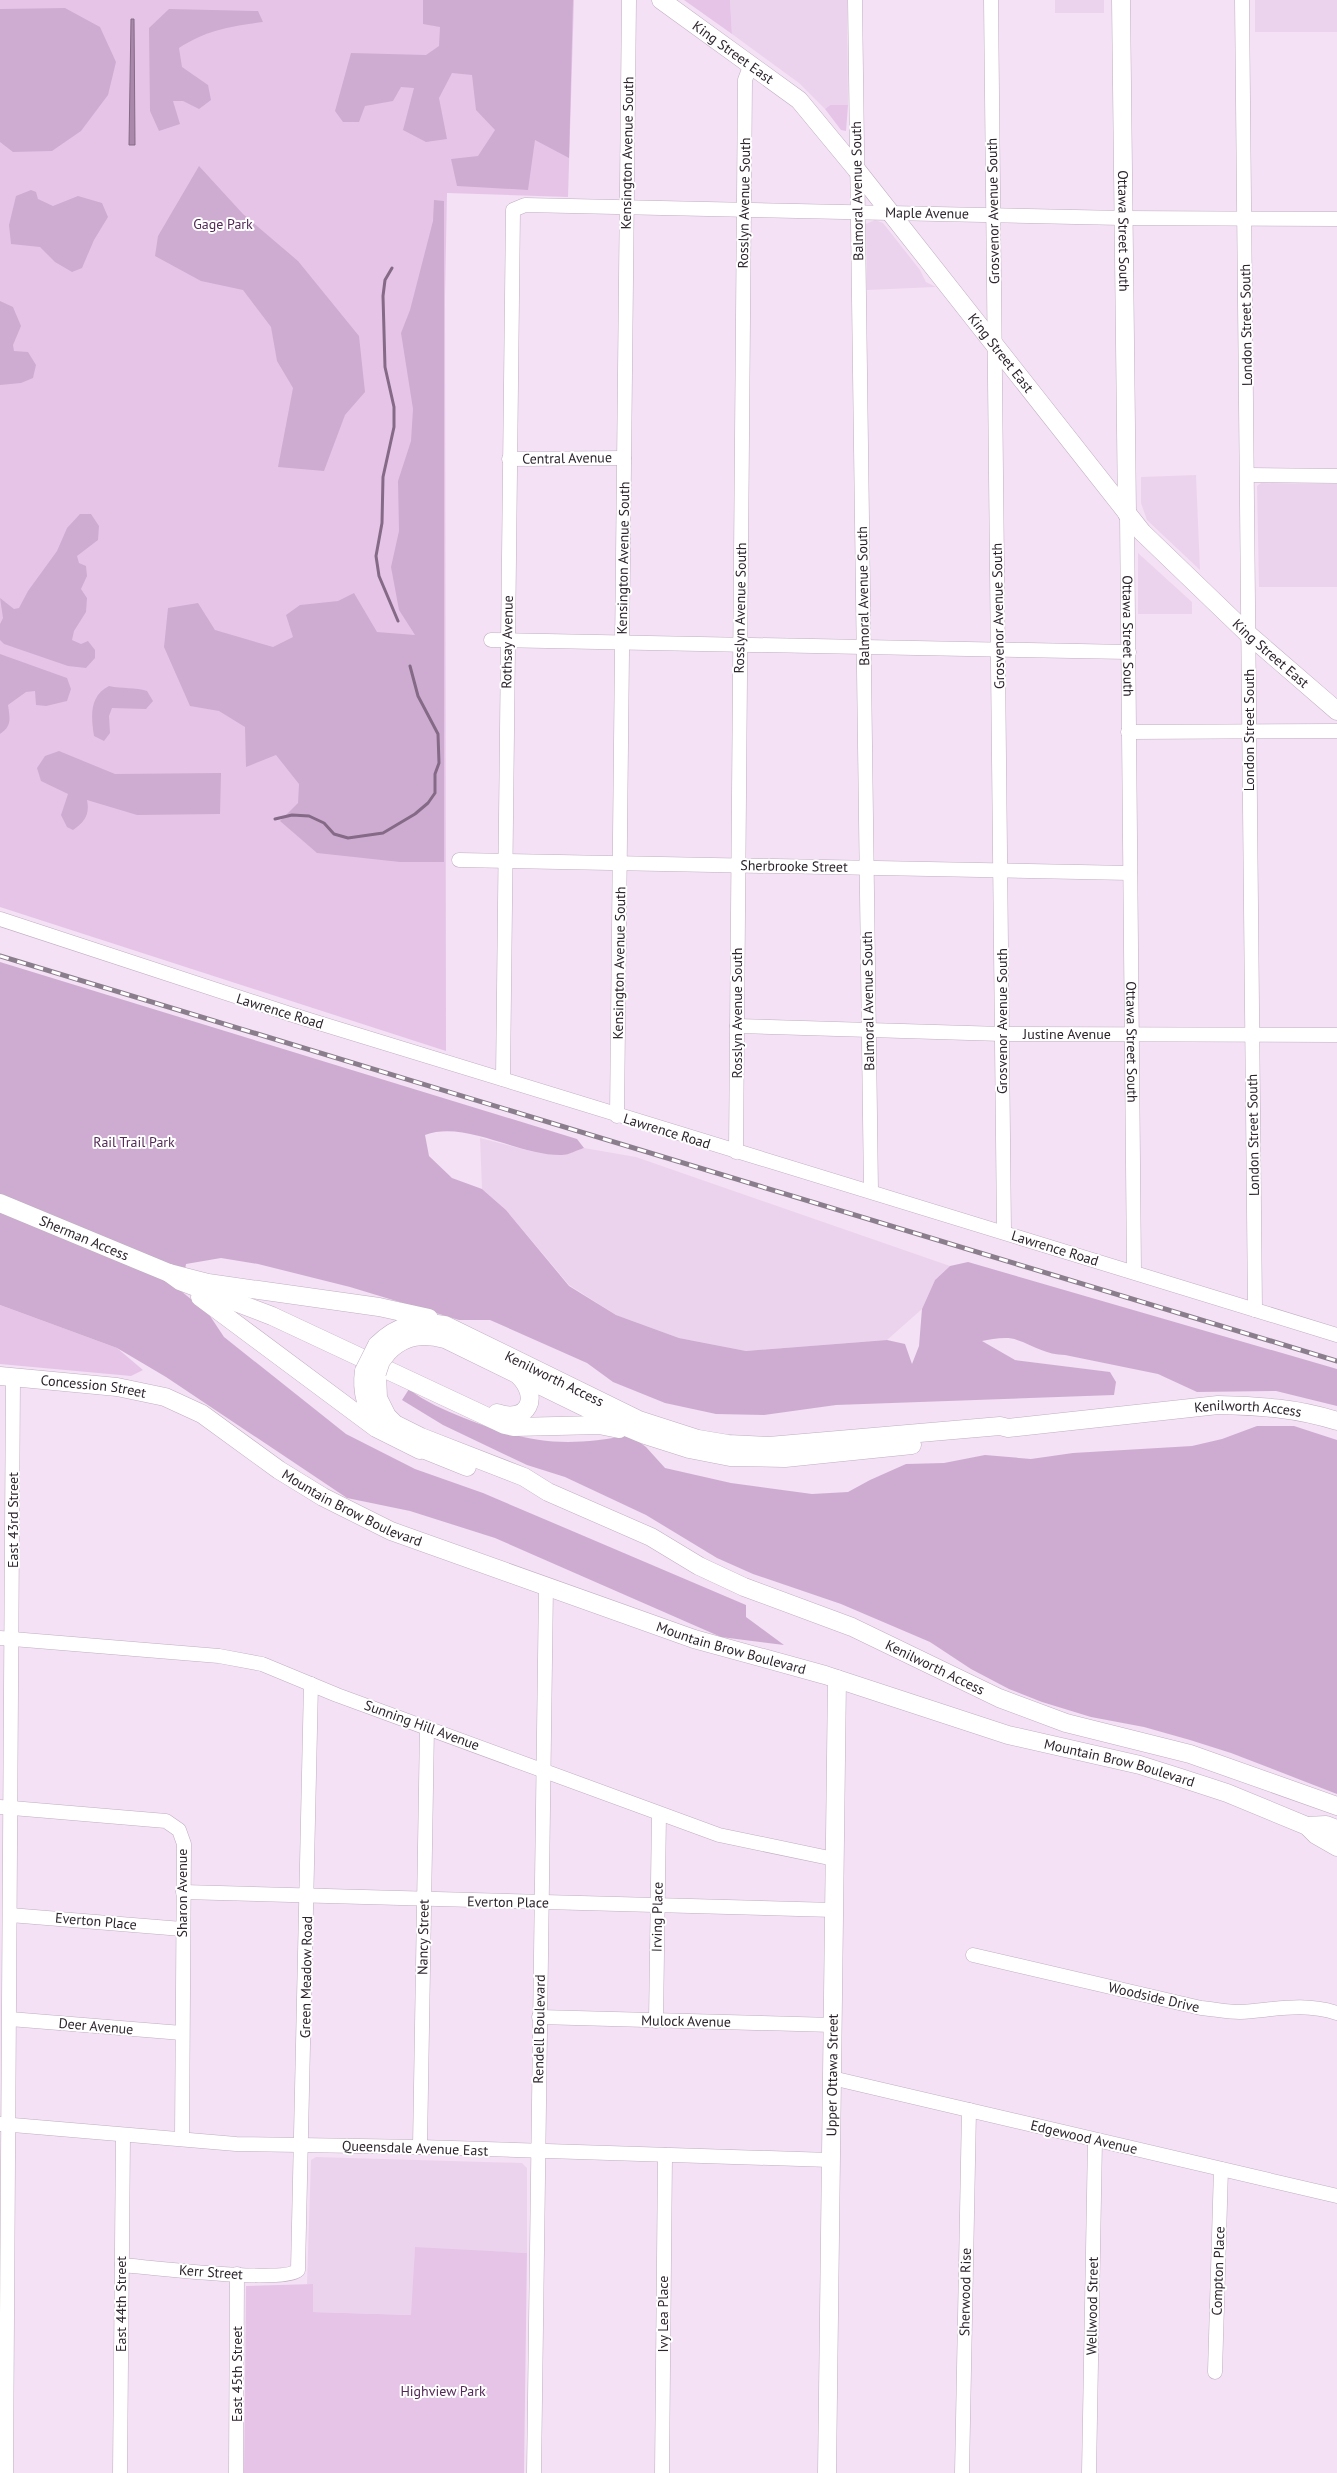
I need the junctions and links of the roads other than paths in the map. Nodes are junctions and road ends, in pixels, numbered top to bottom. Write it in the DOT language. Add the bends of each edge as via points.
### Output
graph roads {
  1 [pos="629,0"];
  2 [pos="661,0"];
  3 [pos="855,0"];
  4 [pos="991,0"];
  5 [pos="1121,0"];
  6 [pos="1242,0"];
  7 [pos="751,64"];
  8 [pos="856,169"];
  9 [pos="518,207"];
  10 [pos="626,207"];
  11 [pos="744,210"];
  12 [pos="858,212"];
  13 [pos="891,213"];
  14 [pos="993,214"];
  15 [pos="1122,218"];
  16 [pos="1245,219"];
  17 [pos="1337,219"];
  18 [pos="995,348"];
  19 [pos="624,458"];
  20 [pos="509,459"];
  21 [pos="1248,475"];
  22 [pos="1337,476"];
  23 [pos="1127,514"];
  24 [pos="1248,634"];
  25 [pos="491,640"];
  26 [pos="507,640"];
  27 [pos="622,644"];
  28 [pos="740,645"];
  29 [pos="864,646"];
  30 [pos="998,650"];
  31 [pos="1129,652"];
  32 [pos="1337,711"];
  33 [pos="1337,731"];
  34 [pos="1128,732"];
  35 [pos="1248,732"];
  36 [pos="459,860"];
  37 [pos="504,861"];
  38 [pos="620,863"];
  39 [pos="738,865"];
  40 [pos="866,868"];
  41 [pos="1002,870"];
  42 [pos="1130,873"];
  43 [pos="0,918"];
  44 [pos="737,1026"];
  45 [pos="868,1031"];
  46 [pos="1002,1034"];
  47 [pos="1132,1035"];
  48 [pos="1252,1035"];
  49 [pos="1337,1035"];
  50 [pos="503,1079"];
  51 [pos="617,1116"];
  52 [pos="736,1152"];
  53 [pos="871,1191"];
  54 [pos="0,1204"];
  55 [pos="1004,1232"];
  56 [pos="1134,1272"];
  57 [pos="174,1277"];
  58 [pos="208,1283"];
  59 [pos="1255,1310"];
  60 [pos="445,1325"];
  61 [pos="1337,1335"];
  62 [pos="383,1348"];
  63 [pos="371,1372"];
  64 [pos="518,1375"];
  65 [pos="6,1376"];
  66 [pos="184,1404"];
  67 [pos="1337,1421"];
  68 [pos="1008,1428"];
  69 [pos="645,1435"];
  70 [pos="420,1450"];
  71 [pos="548,1492"];
  72 [pos="546,1586"];
  73 [pos="6,1638"];
  74 [pos="837,1679"];
  75 [pos="311,1684"];
  76 [pos="427,1727"];
  77 [pos="543,1769"];
  78 [pos="1337,1806"];
  79 [pos="5,1808"];
  80 [pos="659,1814"];
  81 [pos="1307,1826"];
  82 [pos="1337,1829"];
  83 [pos="1337,1847"];
  84 [pos="834,1859"];
  85 [pos="183,1892"];
  86 [pos="307,1896"];
  87 [pos="423,1900"];
  88 [pos="541,1902"];
  89 [pos="657,1906"];
  90 [pos="834,1910"];
  91 [pos="10,1915"];
  92 [pos="182,1929"];
  93 [pos="973,1955"];
  94 [pos="1337,2013"];
  95 [pos="539,2017"];
  96 [pos="10,2019"];
  97 [pos="656,2021"];
  98 [pos="833,2025"];
  99 [pos="182,2033"];
  100 [pos="832,2078"];
  101 [pos="969,2110"];
  102 [pos="4,2124"];
  103 [pos="123,2135"];
  104 [pos="182,2139"];
  105 [pos="1095,2140"];
  106 [pos="302,2146"];
  107 [pos="420,2147"];
  108 [pos="537,2151"];
  109 [pos="664,2155"];
  110 [pos="830,2160"];
  111 [pos="1221,2169"];
  112 [pos="1337,2196"];
  113 [pos="122,2264"];
  114 [pos="298,2270"];
  115 [pos="238,2274"];
  116 [pos="1215,2372"];
  117 [pos="6,2473"];
  118 [pos="120,2473"];
  119 [pos="236,2473"];
  120 [pos="534,2473"];
  121 [pos="662,2473"];
  122 [pos="828,2473"];
  123 [pos="962,2473"];
  124 [pos="1089,2473"];
  1 -- 10 [label="street, Kensington Avenue South"];
  2 -- 7 [label="main road, King Street East"];
  3 -- 8 [label="street, Balmoral Avenue South"];
  4 -- 14 [label="street, Grosvenor Avenue South"];
  5 -- 15 [label="main road, Ottawa Street South"];
  6 -- 16 [label="street, London Street South"];
  7 -- 8 [label="main road, King Street East" via="799,100"];
  7 -- 11 [label="street, Rosslyn Avenue South" via="745,80"];
  8 -- 12 [label="street, Balmoral Avenue South"];
  8 -- 13 [label="main road, King Street East"];
  9 -- 10 [label="street, Maple Avenue"];
  9 -- 20 [label="street, Rothsay Avenue" via="512,216"];
  10 -- 11 [label="street, Maple Avenue"];
  10 -- 19 [label="street, Kensington Avenue South"];
  11 -- 12 [label="street, Maple Avenue"];
  11 -- 28 [label="street, Rosslyn Avenue South"];
  12 -- 13 [label="street, Maple Avenue"];
  12 -- 29 [label="street, Balmoral Avenue South"];
  13 -- 14 [label="street, Maple Avenue"];
  13 -- 18 [label="main road, King Street East"];
  14 -- 15 [label="street, Maple Avenue"];
  14 -- 18 [label="street, Grosvenor Avenue South"];
  15 -- 16 [label="street, Maple Avenue"];
  15 -- 23 [label="main road, Ottawa Street South"];
  16 -- 17 [label="street, Maple Avenue"];
  16 -- 21 [label="street, London Street South"];
  18 -- 23 [label="main road, King Street East"];
  18 -- 30 [label="street, Grosvenor Avenue South"];
  19 -- 20 [label="street, Central Avenue"];
  19 -- 27 [label="street, Kensington Avenue South"];
  20 -- 26 [label="street, Rothsay Avenue"];
  21 -- 22 [label="street"];
  21 -- 24 [label="street, London Street South"];
  23 -- 24 [label="main road, King Street East" via="1156,548"];
  23 -- 31 [label="street, Ottawa Street South"];
  24 -- 32 [label="main road, King Street East"];
  24 -- 35 [label="street, London Street South"];
  25 -- 26 [label="street"];
  26 -- 27 [label="street"];
  26 -- 37 [label="street, Rothsay Avenue"];
  27 -- 28 [label="street"];
  27 -- 38 [label="street, Kensington Avenue South"];
  28 -- 29 [label="street"];
  28 -- 39 [label="street, Rosslyn Avenue South"];
  29 -- 30 [label="street"];
  29 -- 40 [label="street, Balmoral Avenue South"];
  30 -- 31 [label="street"];
  30 -- 41 [label="street, Grosvenor Avenue South"];
  31 -- 34 [label="street, Ottawa Street South"];
  33 -- 35 [label="street"];
  34 -- 35 [label="street"];
  34 -- 42 [label="street, Ottawa Street South"];
  35 -- 48 [label="street, London Street South"];
  36 -- 37 [label="street, Sherbrooke Street"];
  37 -- 38 [label="street, Sherbrooke Street"];
  37 -- 50 [label="street, Rothsay Avenue"];
  38 -- 39 [label="street, Sherbrooke Street"];
  38 -- 51 [label="street, Kensington Avenue South"];
  39 -- 40 [label="street, Sherbrooke Street"];
  39 -- 44 [label="street, Rosslyn Avenue South"];
  40 -- 41 [label="street, Sherbrooke Street"];
  40 -- 45 [label="street, Balmoral Avenue South"];
  41 -- 42 [label="street, Sherbrooke Street"];
  41 -- 46 [label="street, Grosvenor Avenue South"];
  42 -- 47 [label="street, Ottawa Street South"];
  43 -- 50 [label="street, Lawrence Road" via="242,999"];
  44 -- 45 [label="street, Justine Avenue"];
  44 -- 52 [label="street, Rosslyn Avenue South"];
  45 -- 46 [label="street, Justine Avenue"];
  45 -- 53 [label="street, Balmoral Avenue South"];
  46 -- 47 [label="street, Justine Avenue"];
  46 -- 55 [label="street, Grosvenor Avenue South"];
  47 -- 48 [label="street, Justine Avenue"];
  47 -- 56 [label="street, Ottawa Street South"];
  48 -- 49 [label="street, Justine Avenue"];
  48 -- 59 [label="street, London Street South"];
  50 -- 51 [label="street, Lawrence Road"];
  51 -- 52 [label="street, Lawrence Road"];
  52 -- 53 [label="street, Lawrence Road"];
  53 -- 55 [label="street, Lawrence Road"];
  54 -- 57 [label="main road, Sherman Access"];
  55 -- 56 [label="street, Lawrence Road"];
  56 -- 59 [label="street, Lawrence Road"];
  57 -- 58 [label="main road"];
  57 -- 69 [label="main road" via="272,1316 505,1425 609,1426"];
  57 -- 70 [label="main road" via="376,1428"];
  58 -- 60 [label="main road" via="379,1307 424,1316"];
  58 -- 64 [label="main road" via="305,1321 508,1417 524,1412 530,1402 528,1388"];
  59 -- 61 [label="street, Lawrence Road"];
  60 -- 62 [label="main road, Kenilworth Access" via="430,1322 412,1324 396,1330"];
  60 -- 68 [label="main road, Kenilworth Access" via="639,1420 698,1439 769,1446 1000,1426"];
  62 -- 63 [label="main road, Kenilworth Access, bridge" via="381,1361"];
  62 -- 64 [label="main road, Kenilworth Access" via="414,1336 435,1336"];
  63 -- 70 [label="main road, Kenilworth Access" via="364,1393 374,1420"];
  63 -- 71 [label="main road, Kenilworth Access" via="378,1398 395,1424 524,1478"];
  64 -- 69 [label="main road, Kenilworth Access"];
  65 -- 66 [label="main road, Concession Street" via="144,1391"];
  65 -- 73 [label="street, East 43rd Street"];
  66 -- 72 [label="main road, Mountain Brow Boulevard" via="322,1497 382,1527"];
  67 -- 68 [label="main road, Kenilworth Access" via="1304,1411 1218,1406"];
  68 -- 69 [label="main road, Kenilworth Access" via="1002,1432 887,1449 785,1458 730,1457 689,1449"];
  70 -- 71 [label="main road, Kenilworth Access" via="517,1487"];
  71 -- 78 [label="main road, Kenilworth Access" via="651,1537 699,1566 744,1587 852,1628 999,1698 1066,1723 1190,1754"];
  72 -- 74 [label="main road, Mountain Brow Boulevard" via="694,1639"];
  72 -- 77 [label="street, Rendell Boulevard"];
  73 -- 75 [label="street, Sunning Hill Avenue" via="219,1656 262,1664"];
  73 -- 79 [label="street, East 43rd Street"];
  74 -- 81 [label="main road, Mountain Brow Boulevard" via="1008,1735 1140,1765 1227,1793"];
  74 -- 84 [label="main road, Upper Ottawa Street"];
  75 -- 76 [label="street, Sunning Hill Avenue"];
  75 -- 86 [label="street, Green Meadow Road"];
  76 -- 77 [label="street, Sunning Hill Avenue"];
  76 -- 87 [label="street, Nancy Street"];
  77 -- 80 [label="street, Sunning Hill Avenue"];
  77 -- 88 [label="street, Rendell Boulevard"];
  79 -- 85 [label="street, Sharon Avenue" via="166,1821 179,1830 184,1844"];
  79 -- 91 [label="street, East 43rd Street"];
  80 -- 84 [label="street, Sunning Hill Avenue" via="719,1835"];
  80 -- 89 [label="street, Irving Place"];
  81 -- 82 [label="main road, Mountain Brow Boulevard" via="1326,1824"];
  81 -- 83 [label="main road, Mountain Brow Boulevard"];
  84 -- 90 [label="main road, Upper Ottawa Street"];
  85 -- 86 [label="street, Everton Place"];
  85 -- 92 [label="street, Sharon Avenue"];
  86 -- 87 [label="street, Everton Place"];
  86 -- 106 [label="street, Green Meadow Road"];
  87 -- 88 [label="street, Everton Place"];
  87 -- 107 [label="street, Nancy Street"];
  88 -- 89 [label="street, Everton Place"];
  88 -- 95 [label="street, Rendell Boulevard"];
  89 -- 90 [label="street, Everton Place"];
  89 -- 97 [label="street, Irving Place"];
  90 -- 98 [label="main road, Upper Ottawa Street"];
  91 -- 92 [label="street, Everton Place"];
  91 -- 96 [label="street, East 43rd Street"];
  92 -- 99 [label="street, Sharon Avenue"];
  93 -- 94 [label="street, Woodside Drive" via="1201,2008 1238,2012 1290,2006 1322,2008"];
  95 -- 97 [label="street, Mulock Avenue"];
  95 -- 108 [label="street, Rendell Boulevard"];
  96 -- 99 [label="street, Deer Avenue"];
  96 -- 102 [label="street, East 43rd Street"];
  97 -- 98 [label="street, Mulock Avenue"];
  98 -- 100 [label="main road, Upper Ottawa Street"];
  99 -- 104 [label="street, Sharon Avenue"];
  100 -- 101 [label="street, Edgewood Avenue"];
  100 -- 110 [label="main road, Upper Ottawa Street"];
  101 -- 105 [label="street, Edgewood Avenue"];
  101 -- 123 [label="street, Sherwood Rise"];
  102 -- 103 [label="street, Queensdale Avenue East"];
  102 -- 117 [label="street, East 43rd Street"];
  103 -- 104 [label="street, Queensdale Avenue East"];
  103 -- 113 [label="street, East 44th Street"];
  104 -- 106 [label="street, Queensdale Avenue East"];
  105 -- 111 [label="street, Edgewood Avenue"];
  105 -- 124 [label="street, Wellwood Street"];
  106 -- 107 [label="street, Queensdale Avenue East"];
  106 -- 114 [label="street, Green Meadow Road"];
  107 -- 108 [label="street, Queensdale Avenue East"];
  108 -- 109 [label="street, Queensdale Avenue East"];
  108 -- 120 [label="street, Rendell Boulevard"];
  109 -- 110 [label="street, Queensdale Avenue East"];
  109 -- 121 [label="street, Ivy Lea Place"];
  110 -- 122 [label="main road, Upper Ottawa Street"];
  111 -- 112 [label="street, Edgewood Avenue"];
  111 -- 116 [label="street, Compton Place"];
  113 -- 115 [label="street, Kerr Street"];
  113 -- 118 [label="street, East 44th Street"];
  114 -- 115 [label="street, Kerr Street" via="290,2275"];
  115 -- 119 [label="street, East 45th Street"];
}
